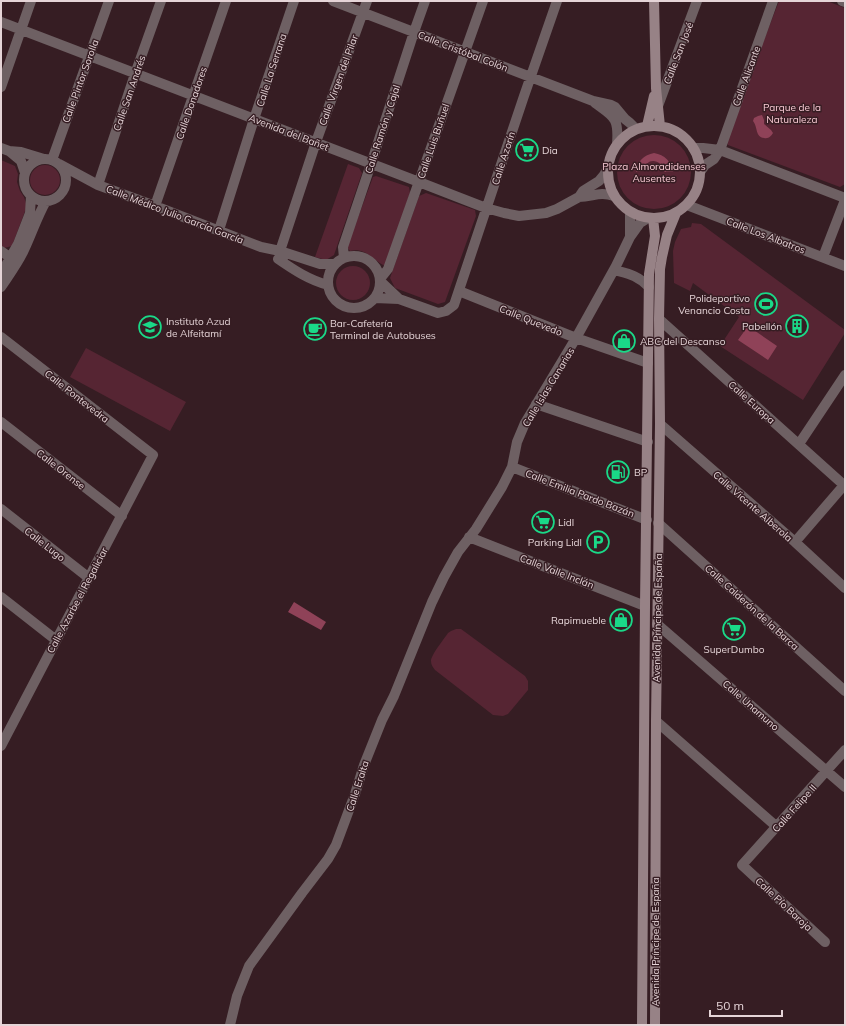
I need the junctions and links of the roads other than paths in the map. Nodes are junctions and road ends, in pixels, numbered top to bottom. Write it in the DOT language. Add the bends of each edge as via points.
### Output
graph roads {
  1 [pos="31,1"];
  2 [pos="108,1"];
  3 [pos="161,1"];
  4 [pos="226,1"];
  5 [pos="294,1"];
  6 [pos="333,1"];
  7 [pos="367,1"];
  8 [pos="425,1"];
  9 [pos="483,1"];
  10 [pos="557,1"];
  11 [pos="654,1"];
  12 [pos="698,1"];
  13 [pos="773,1"];
  14 [pos="842,1"];
  15 [pos="845,2"];
  16 [pos="363,12"];
  17 [pos="1,22"];
  18 [pos="21,30"];
  19 [pos="414,32"];
  20 [pos="465,52"];
  21 [pos="89,56"];
  22 [pos="135,74"];
  23 [pos="530,77"];
  24 [pos="1,87"];
  25 [pos="656,88"];
  26 [pos="193,96"];
  27 [pos="593,101"];
  28 [pos="658,106"];
  29 [pos="254,119"];
  30 [pos="647,126"];
  31 [pos="660,126"];
  32 [pos="636,129"];
  33 [pos="316,142"];
  34 [pos="617,144"];
  35 [pos="693,148"];
  36 [pos="5,149"];
  37 [pos="720,150"];
  38 [pos="52,161"];
  39 [pos="371,164"];
  40 [pos="608,168"];
  41 [pos="700,172"];
  42 [pos="25,173"];
  43 [pos="419,182"];
  44 [pos="94,183"];
  45 [pos="65,187"];
  46 [pos="31,196"];
  47 [pos="614,196"];
  48 [pos="579,197"];
  49 [pos="845,199"];
  50 [pos="46,201"];
  51 [pos="687,205"];
  52 [pos="155,206"];
  53 [pos="486,208"];
  54 [pos="630,212"];
  55 [pos="676,213"];
  56 [pos="650,218"];
  57 [pos="219,230"];
  58 [pos="630,237"];
  59 [pos="261,247"];
  60 [pos="1,251"];
  61 [pos="280,251"];
  62 [pos="823,257"];
  63 [pos="11,258"];
  64 [pos="344,258"];
  65 [pos="284,263"];
  66 [pos="334,264"];
  67 [pos="845,266"];
  68 [pos="614,270"];
  69 [pos="1,274"];
  70 [pos="380,280"];
  71 [pos="328,285"];
  72 [pos="1,287"];
  73 [pos="649,287"];
  74 [pos="459,291"];
  75 [pos="375,298"];
  76 [pos="400,299"];
  77 [pos="659,319"];
  78 [pos="1,337"];
  79 [pos="576,338"];
  80 [pos="648,363"];
  81 [pos="845,375"];
  82 [pos="536,404"];
  83 [pos="1,422"];
  84 [pos="660,424"];
  85 [pos="648,442"];
  86 [pos="799,444"];
  87 [pos="153,455"];
  88 [pos="512,467"];
  89 [pos="845,485"];
  90 [pos="1,510"];
  91 [pos="122,516"];
  92 [pos="647,520"];
  93 [pos="658,523"];
  94 [pos="469,537"];
  95 [pos="795,542"];
  96 [pos="89,578"];
  97 [pos="845,588"];
  98 [pos="1,597"];
  99 [pos="645,606"];
  100 [pos="657,624"];
  101 [pos="56,640"];
  102 [pos="845,691"];
  103 [pos="656,721"];
  104 [pos="1,746"];
  105 [pos="845,750"];
  106 [pos="827,771"];
  107 [pos="845,787"];
  108 [pos="777,827"];
  109 [pos="742,866"];
  110 [pos="825,942"];
  111 [pos="230,1025"];
  112 [pos="642,1025"];
  113 [pos="655,1025"];
  1 -- 18 [label="street"];
  2 -- 21 [label="street, Calle Pintor Sorolla"];
  3 -- 22 [label="street, Calle San Andrés"];
  4 -- 26 [label="street, Calle Donadores"];
  5 -- 29 [label="street, Calle La Serrana"];
  6 -- 16 [label="street, Calle Cristóbal Colón"];
  7 -- 16 [label="street, Calle Virgen del Pilar"];
  8 -- 19 [label="street, Calle Ramón y Cajal"];
  9 -- 20 [label="street, Calle Luis Buñuel"];
  10 -- 23 [label="street, Calle Azorín"];
  11 -- 25 [label="main road"];
  12 -- 28 [label="street, Calle San José"];
  13 -- 37 [label="street, Calle Alicante"];
  14 -- 15 [label="street"];
  16 -- 19 [label="street, Calle Cristóbal Colón"];
  16 -- 33 [label="street, Calle Virgen del Pilar"];
  17 -- 18 [label="street, Avenida del Bañet"];
  18 -- 21 [label="street, Avenida del Bañet"];
  18 -- 24 [label="street"];
  19 -- 20 [label="street, Calle Cristóbal Colón"];
  19 -- 39 [label="street, Calle Ramón y Cajal"];
  20 -- 23 [label="street, Calle Cristóbal Colón"];
  20 -- 43 [label="street, Calle Luis Buñuel"];
  21 -- 22 [label="street, Avenida del Bañet"];
  21 -- 38 [label="street, Calle Pintor Sorolla"];
  22 -- 26 [label="street, Avenida del Bañet"];
  22 -- 44 [label="street, Calle San Andrés"];
  23 -- 27 [label="street, Calle Cristóbal Colón"];
  23 -- 53 [label="street, Calle Azorín"];
  25 -- 28 [label="main road"];
  25 -- 30 [label="main road"];
  26 -- 29 [label="street, Avenida del Bañet"];
  26 -- 52 [label="street, Calle Donadores"];
  27 -- 32 [label="street, Calle Cristóbal Colón" via="615,107"];
  27 -- 34 [label="street, Calle Cristóbal Colón" via="611,114 616,121"];
  28 -- 31 [label="main road"];
  29 -- 33 [label="street, Avenida del Bañet"];
  29 -- 57 [label="street, Calle La Serrana"];
  30 -- 31 [label="main road"];
  30 -- 32 [label="main road"];
  31 -- 35 [label="main road" via="685,137"];
  32 -- 34 [label="main road"];
  33 -- 39 [label="street, Avenida del Bañet"];
  33 -- 61 [label="street, Calle Virgen del Pilar"];
  34 -- 40 [label="main road"];
  35 -- 37 [label="street"];
  35 -- 41 [label="main road"];
  36 -- 38 [label="street, Calle Médico Julio García García"];
  36 -- 42 [label="street, Calle Médico Julio García García" via="21,161"];
  37 -- 41 [label="street"];
  37 -- 49 [label="street"];
  38 -- 42 [label="street" via="36,161"];
  38 -- 44 [label="street, Calle Médico Julio García García"];
  38 -- 45 [label="street" via="64,171"];
  39 -- 43 [label="street, Avenida del Bañet"];
  39 -- 64 [label="street, Calle Ramón y Cajal" via="343,247"];
  40 -- 47 [label="main road" via="608,178"];
  40 -- 48 [label="street, Avenida del Bañet" via="604,175"];
  41 -- 51 [label="main road" via="697,190"];
  42 -- 46 [label="street" via="26,189"];
  43 -- 53 [label="street, Avenida del Bañet"];
  43 -- 70 [label="street, Calle Luis Buñuel" via="388,269"];
  44 -- 45 [label="street, Calle Médico Julio García García" via="75,180"];
  44 -- 52 [label="street, Calle Médico Julio García García"];
  45 -- 50 [label="street" via="61,194"];
  46 -- 50 [label="street"];
  46 -- 63 [label="street" via="30,213"];
  47 -- 48 [label="street, Avenida del Bañet" via="606,193"];
  47 -- 54 [label="main road"];
  48 -- 53 [label="street, Avenida del Bañet" via="546,213 519,216"];
  49 -- 62 [label="street"];
  50 -- 72 [label="street" via="17,264"];
  51 -- 55 [label="main road"];
  51 -- 62 [label="street, Calle Los Albatros"];
  52 -- 57 [label="street, Calle Médico Julio García García"];
  53 -- 74 [label="street, Calle Azorín"];
  54 -- 56 [label="main road"];
  54 -- 58 [label="street, Calle Islas Canarias"];
  55 -- 56 [label="main road"];
  55 -- 77 [label="main road, Avenida Príncipe de España" via="667,235 660,269"];
  56 -- 58 [label="street, Calle Islas Canarias" via="640,223"];
  56 -- 73 [label="main road, Avenida Príncipe de España" via="655,236"];
  57 -- 59 [label="street, Calle Médico Julio García García"];
  58 -- 68 [label="street, Calle Islas Canarias"];
  59 -- 61 [label="street, Calle Médico Julio García García"];
  59 -- 65 [label="street, Calle Médico Julio García García"];
  60 -- 63 [label="street"];
  61 -- 65 [label="street"];
  61 -- 66 [label="street, Calle Médico Julio García García" via="320,264"];
  62 -- 67 [label="street, Calle Los Albatros"];
  63 -- 69 [label="street"];
  64 -- 66 [label="street"];
  64 -- 70 [label="street" via="360,256 367,259 378,271"];
  65 -- 71 [label="street, Calle Médico Julio García García" via="299,273"];
  66 -- 71 [label="street" via="329,274"];
  68 -- 73 [label="street" via="642,280"];
  68 -- 79 [label="street, Calle Islas Canarias"];
  70 -- 75 [label="street"];
  70 -- 76 [label="street"];
  71 -- 75 [label="street" via="330,294 343,306 360,307 369,304"];
  73 -- 80 [label="main road, Avenida Príncipe de España"];
  74 -- 76 [label="street, Calle Azorín" via="454,305 438,313"];
  74 -- 79 [label="street, Calle Quevedo"];
  75 -- 76 [label="street"];
  77 -- 84 [label="main road, Avenida Príncipe de España"];
  77 -- 86 [label="street, Calle Europa"];
  78 -- 87 [label="street, Calle Pontevedra"];
  79 -- 80 [label="street, Calle Quevedo"];
  79 -- 82 [label="street, Calle Islas Canarias"];
  80 -- 85 [label="main road, Avenida Príncipe de España"];
  81 -- 86 [label="street"];
  82 -- 85 [label="street"];
  82 -- 88 [label="street, Calle Islas Canarias" via="517,442"];
  83 -- 91 [label="street, Calle Orense"];
  84 -- 93 [label="main road, Avenida Príncipe de España"];
  84 -- 95 [label="street, Calle Vicente Alberola"];
  85 -- 92 [label="main road, Avenida Príncipe de España"];
  86 -- 89 [label="street, Calle Europa"];
  87 -- 91 [label="street, Calle Azarbe el Regaliciar"];
  88 -- 92 [label="street, Calle Emilia Pardo Bazán"];
  88 -- 94 [label="street, Calle Islas Canarias"];
  89 -- 95 [label="street"];
  90 -- 96 [label="street, Calle Lugo"];
  91 -- 96 [label="street, Calle Azarbe el Regaliciar"];
  92 -- 99 [label="main road, Avenida Príncipe de España"];
  93 -- 100 [label="main road, Avenida Príncipe de España"];
  93 -- 102 [label="street, Calle Calderón de la Barca"];
  94 -- 99 [label="street, Calle Valle Inclán"];
  94 -- 111 [label="street, Calle Eralta" via="458,552 432,602 400,685 366,759 336,845 249,966 237,996"];
  95 -- 97 [label="street, Calle Vicente Alberola"];
  96 -- 101 [label="street, Calle Azarbe el Regaliciar"];
  98 -- 101 [label="street"];
  99 -- 112 [label="main road, Avenida Príncipe de España"];
  100 -- 103 [label="main road, Avenida Príncipe de España"];
  100 -- 106 [label="street, Calle Unamuno"];
  101 -- 104 [label="street, Calle Azarbe el Regaliciar"];
  103 -- 108 [label="street"];
  103 -- 113 [label="main road, Avenida Príncipe de España"];
  105 -- 106 [label="street, Calle Felipe II"];
  106 -- 107 [label="street, Calle Unamuno"];
  106 -- 108 [label="street, Calle Felipe II"];
  108 -- 109 [label="street, Calle Felipe II"];
  109 -- 110 [label="street, Calle Pío Baroja"];
}
